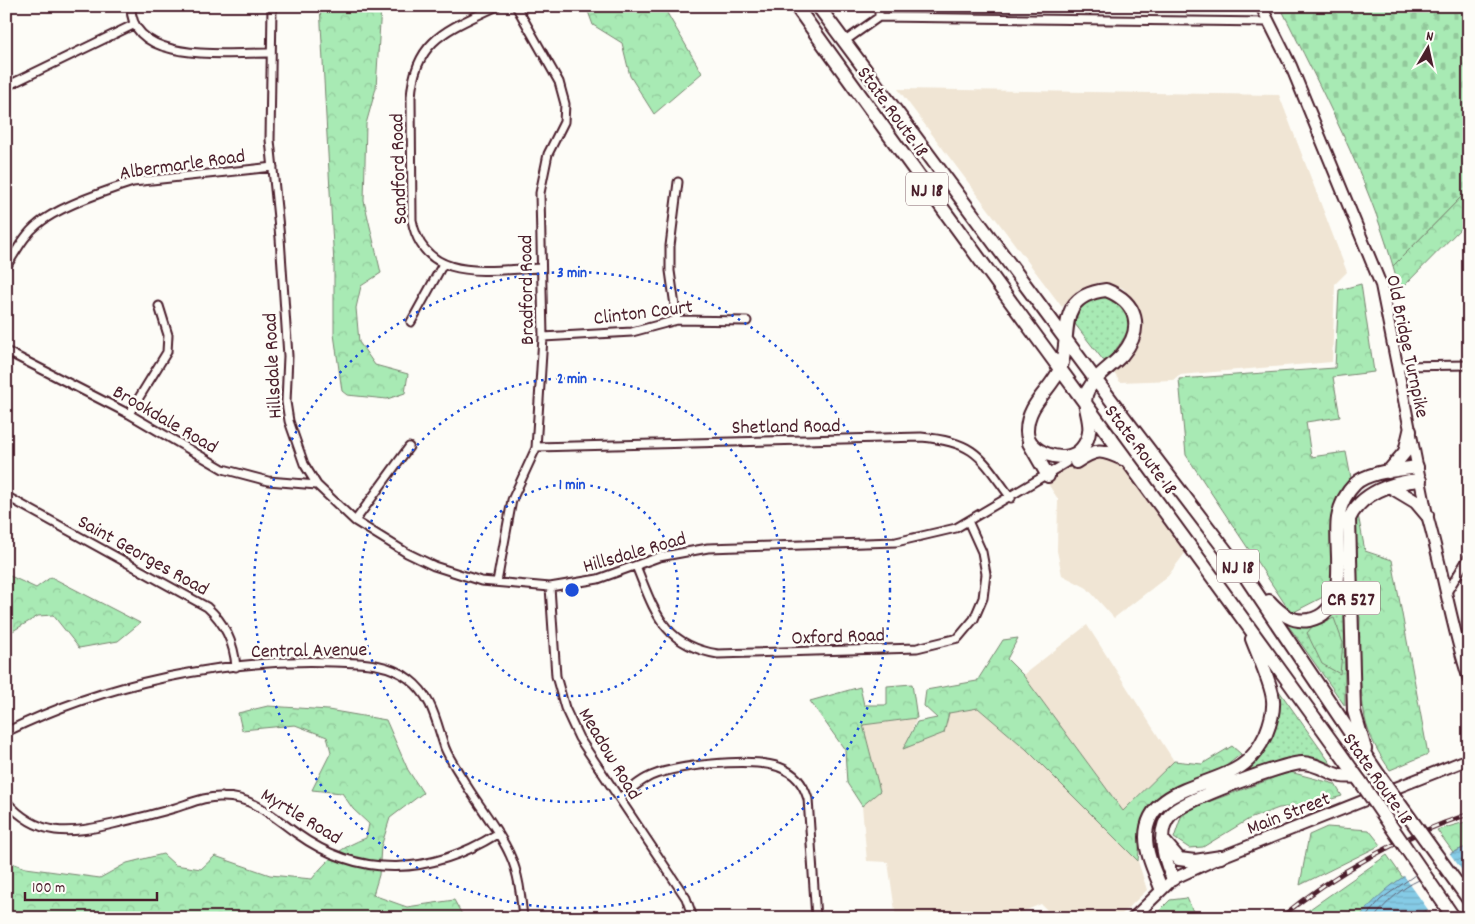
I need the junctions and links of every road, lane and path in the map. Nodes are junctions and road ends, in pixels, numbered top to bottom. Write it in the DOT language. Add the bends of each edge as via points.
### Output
graph roads {
  1 [pos="131,6"];
  2 [pos="272,6"];
  3 [pos="497,6"];
  4 [pos="516,6"];
  5 [pos="796,6"];
  6 [pos="818,6"];
  7 [pos="880,6"];
  8 [pos="1261,6"];
  9 [pos="879,17"];
  10 [pos="1269,22"];
  11 [pos="136,24"];
  12 [pos="846,41"];
  13 [pos="271,53"];
  14 [pos="11,84"];
  15 [pos="273,167"];
  16 [pos="678,182"];
  17 [pos="443,264"];
  18 [pos="6,267"];
  19 [pos="541,268"];
  20 [pos="159,306"];
  21 [pos="678,320"];
  22 [pos="747,321"];
  23 [pos="411,322"];
  24 [pos="1064,336"];
  25 [pos="544,337"];
  26 [pos="6,351"];
  27 [pos="1469,365"];
  28 [pos="1398,366"];
  29 [pos="1059,370"];
  30 [pos="1095,379"];
  31 [pos="1086,406"];
  32 [pos="130,414"];
  33 [pos="1410,431"];
  34 [pos="1028,439"];
  35 [pos="536,447"];
  36 [pos="409,448"];
  37 [pos="1067,460"];
  38 [pos="1126,460"];
  39 [pos="1417,467"];
  40 [pos="1388,472"];
  41 [pos="1048,476"];
  42 [pos="1420,480"];
  43 [pos="317,485"];
  44 [pos="1391,487"];
  45 [pos="6,496"];
  46 [pos="1011,498"];
  47 [pos="1427,516"];
  48 [pos="968,520"];
  49 [pos="355,521"];
  50 [pos="1469,556"];
  51 [pos="636,566"];
  52 [pos="1245,576"];
  53 [pos="497,582"];
  54 [pos="550,588"];
  55 [pos="1445,595"];
  56 [pos="1248,627"];
  57 [pos="236,667"];
  58 [pos="1469,680"];
  59 [pos="6,732"];
  60 [pos="1466,758"];
  61 [pos="1369,761"];
  62 [pos="1358,779"];
  63 [pos="619,798"];
  64 [pos="6,801"];
  65 [pos="497,834"];
  66 [pos="1162,839"];
  67 [pos="1222,857"];
  68 [pos="1173,879"];
  69 [pos="1161,888"];
  70 [pos="1469,900"];
  71 [pos="523,918"];
  72 [pos="693,918"];
  73 [pos="816,918"];
  74 [pos="1133,918"];
  75 [pos="1454,918"];
  1 -- 11 [label="street"];
  2 -- 13 [label="street, Hillsdale Road"];
  3 -- 17 [label="street, Sandford Road" via="434,39 420,57 413,79 412,220 425,251"];
  4 -- 19 [label="street, Bradford Road" via="559,82 565,104 564,122 548,154 541,180"];
  5 -- 29 [label="highway, State Route 18 / NJ 18"];
  6 -- 12 [label="highway, State Route 18 / NJ 18"];
  7 -- 9 [label="street"];
  8 -- 10 [label="street, Old Bridge Turnpike"];
  9 -- 10 [label="street"];
  9 -- 12 [label="street"];
  10 -- 28 [label="street, Old Bridge Turnpike" via="1291,66 1381,285"];
  11 -- 13 [label="street" via="154,44 169,50"];
  11 -- 14 [label="street"];
  12 -- 24 [label="highway, State Route 18 / NJ 18"];
  13 -- 15 [label="street, Hillsdale Road" via="270,140"];
  15 -- 18 [label="street, Albermarle Road" via="133,182 115,188 38,223"];
  15 -- 43 [label="street, Hillsdale Road" via="288,356 286,402 294,441"];
  16 -- 21 [label="street" via="670,272"];
  17 -- 19 [label="street, Sandford Road" via="460,269"];
  17 -- 23 [label="street"];
  19 -- 25 [label="street, Bradford Road"];
  20 -- 32 [label="street" via="168,335 166,352"];
  21 -- 22 [label="street, Clinton Court"];
  21 -- 25 [label="street, Clinton Court" via="632,332"];
  24 -- 29 [label="highway"];
  24 -- 30 [label="highway, State Route 18 / NJ 18"];
  24 -- 30 [label="highway" via="1070,313 1079,300 1092,292 1106,290 1121,296 1134,310 1131,342 1122,355"];
  25 -- 35 [label="street, Bradford Road"];
  26 -- 32 [label="street, Brookdale Road"];
  27 -- 28 [label="street"];
  28 -- 33 [label="street, Old Bridge Turnpike"];
  29 -- 31 [label="highway, State Route 18 / NJ 18"];
  29 -- 34 [label="highway" via="1029,414"];
  30 -- 31 [label="highway" via="1086,392"];
  30 -- 52 [label="highway, State Route 18 / NJ 18"];
  31 -- 37 [label="highway" via="1090,420 1087,441"];
  31 -- 38 [label="highway, State Route 18 / NJ 18"];
  32 -- 43 [label="street, Brookdale Road" via="223,469 258,479"];
  33 -- 39 [label="street, Old Bridge Turnpike"];
  33 -- 40 [label="highway" via="1405,452"];
  34 -- 37 [label="highway" via="1046,454"];
  34 -- 41 [label="highway" via="1030,448"];
  35 -- 46 [label="street, Shetland Road" via="921,437 966,446 984,461"];
  35 -- 53 [label="street, Bradford Road" via="512,500"];
  36 -- 49 [label="street"];
  37 -- 38 [label="highway" via="1075,462 1095,450 1107,451"];
  37 -- 41 [label="street, Hillsdale Road"];
  38 -- 56 [label="highway, State Route 18 / NJ 18"];
  39 -- 40 [label="highway"];
  39 -- 42 [label="street, Old Bridge Turnpike"];
  40 -- 52 [label="highway" via="1356,483 1342,505 1338,519 1337,591 1328,609 1319,616 1299,621 1289,618"];
  41 -- 46 [label="street, Hillsdale Road"];
  42 -- 44 [label="highway, CR 527" via="1404,481"];
  42 -- 47 [label="street, Old Bridge Turnpike"];
  43 -- 49 [label="street, Hillsdale Road"];
  44 -- 47 [label="highway" via="1416,502"];
  44 -- 61 [label="highway, CR 527" via="1365,497 1355,506 1349,519 1354,711"];
  45 -- 57 [label="street, Saint Georges Road" via="207,607 228,633"];
  46 -- 48 [label="street, Hillsdale Road"];
  47 -- 55 [label="street, Old Bridge Turnpike" via="1438,552"];
  48 -- 51 [label="street, Hillsdale Road" via="956,528 896,542 708,548 659,557"];
  48 -- 51 [label="street, Oxford Road" via="982,552 986,574 983,598 974,618 958,638 917,648 701,652 668,632 657,617"];
  49 -- 53 [label="street, Hillsdale Road" via="434,566 481,581"];
  50 -- 55 [label="street"];
  51 -- 54 [label="street, Hillsdale Road" via="598,579"];
  52 -- 61 [label="highway, State Route 18 / NJ 18"];
  53 -- 54 [label="street, Hillsdale Road"];
  54 -- 63 [label="street, Meadow Road" via="556,676 565,708 579,738"];
  55 -- 58 [label="street, Old Bridge Turnpike"];
  56 -- 62 [label="highway, State Route 18 / NJ 18"];
  56 -- 69 [label="highway" via="1273,700 1270,724 1258,751 1240,767 1175,793 1154,812 1146,836"];
  57 -- 59 [label="street, Central Avenue" via="122,689"];
  57 -- 65 [label="street, Central Avenue" via="316,661 380,665 402,674 421,690 430,704 446,750"];
  60 -- 67 [label="street, Main Street"];
  61 -- 70 [label="highway, State Route 18 / NJ 18, bridge"];
  62 -- 66 [label="highway" via="1303,763 1284,766 1185,804 1170,814"];
  62 -- 75 [label="highway, State Route 18 / NJ 18, bridge"];
  63 -- 72 [label="street, Meadow Road" via="686,898"];
  63 -- 73 [label="street" via="647,778 674,768 761,762 791,773 803,784 808,799"];
  64 -- 65 [label="street, Myrtle Road" via="33,823 49,830 74,832 151,815 206,798 241,799 265,809 294,832 328,852 365,865 390,867 445,860"];
  65 -- 71 [label="street, Central Avenue" via="517,875"];
  66 -- 67 [label="highway" via="1179,859 1195,861"];
  66 -- 68 [label="highway" via="1164,859"];
  67 -- 68 [label="street, Main Street"];
  68 -- 69 [label="street, Main Street"];
  69 -- 74 [label="street, Main Street"];
}
